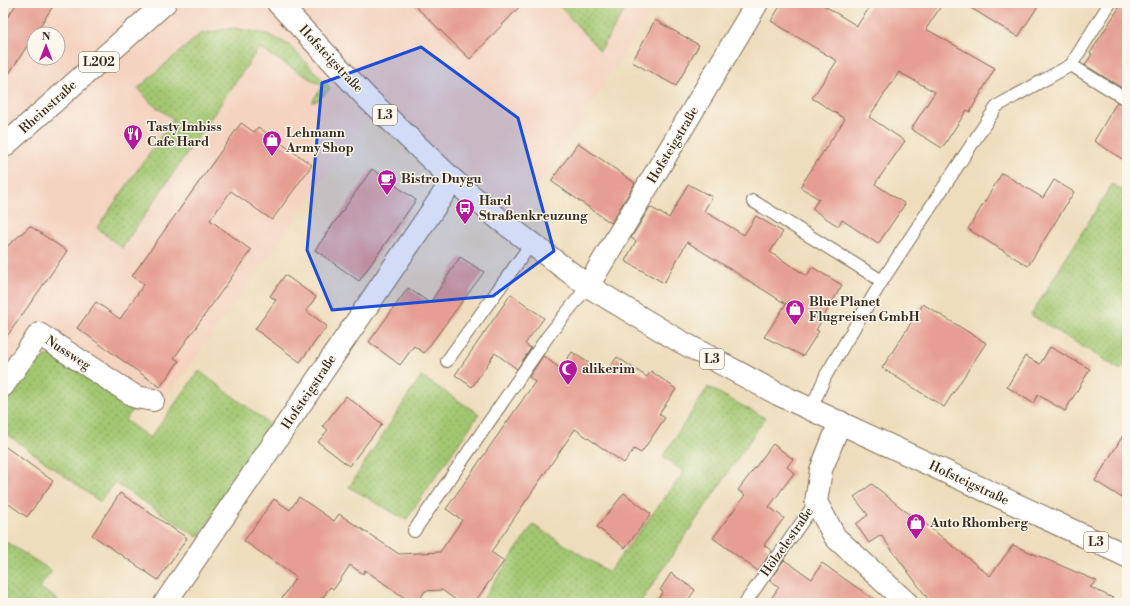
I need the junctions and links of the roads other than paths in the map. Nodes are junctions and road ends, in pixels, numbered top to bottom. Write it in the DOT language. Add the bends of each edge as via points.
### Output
graph roads {
  1 [pos="165,3"];
  2 [pos="278,3"];
  3 [pos="757,3"];
  4 [pos="1110,3"];
  5 [pos="1071,65"];
  6 [pos="1127,100"];
  7 [pos="3,147"];
  8 [pos="453,180"];
  9 [pos="753,201"];
  10 [pos="531,244"];
  11 [pos="882,281"];
  12 [pos="588,286"];
  13 [pos="448,361"];
  14 [pos="3,386"];
  15 [pos="154,400"];
  16 [pos="811,409"];
  17 [pos="840,422"];
  18 [pos="816,502"];
  19 [pos="414,531"];
  20 [pos="1127,556"];
  21 [pos="165,603"];
  22 [pos="746,603"];
  23 [pos="907,603"];
  1 -- 7 [label="street, Rheinstraße / L202"];
  2 -- 8 [label="street, Hofsteigstraße / L3" via="367,98"];
  3 -- 12 [label="street, Hofsteigstraße"];
  4 -- 5 [label="lane"];
  5 -- 6 [label="lane"];
  5 -- 11 [label="lane" via="997,106"];
  8 -- 10 [label="street, Hofsteigstraße / L3"];
  8 -- 21 [label="street, Hofsteigstraße"];
  9 -- 11 [label="lane"];
  10 -- 12 [label="street, Hofsteigstraße / L3"];
  10 -- 13 [label="lane"];
  11 -- 16 [label="lane" via="826,375"];
  12 -- 16 [label="street, Hofsteigstraße / L3" via="676,339"];
  12 -- 19 [label="lane, Hofsteigstraße" via="548,336"];
  14 -- 15 [label="street, Nussweg" via="39,334 136,397"];
  16 -- 17 [label="street, Hofsteigstraße / L3"];
  17 -- 18 [label="street, Hölzelestraße" via="821,470"];
  17 -- 20 [label="street, Hofsteigstraße / L3" via="884,445"];
  18 -- 22 [label="lane, Hölzelestraße"];
  18 -- 23 [label="street, Hölzelestraße" via="835,536"];
}
